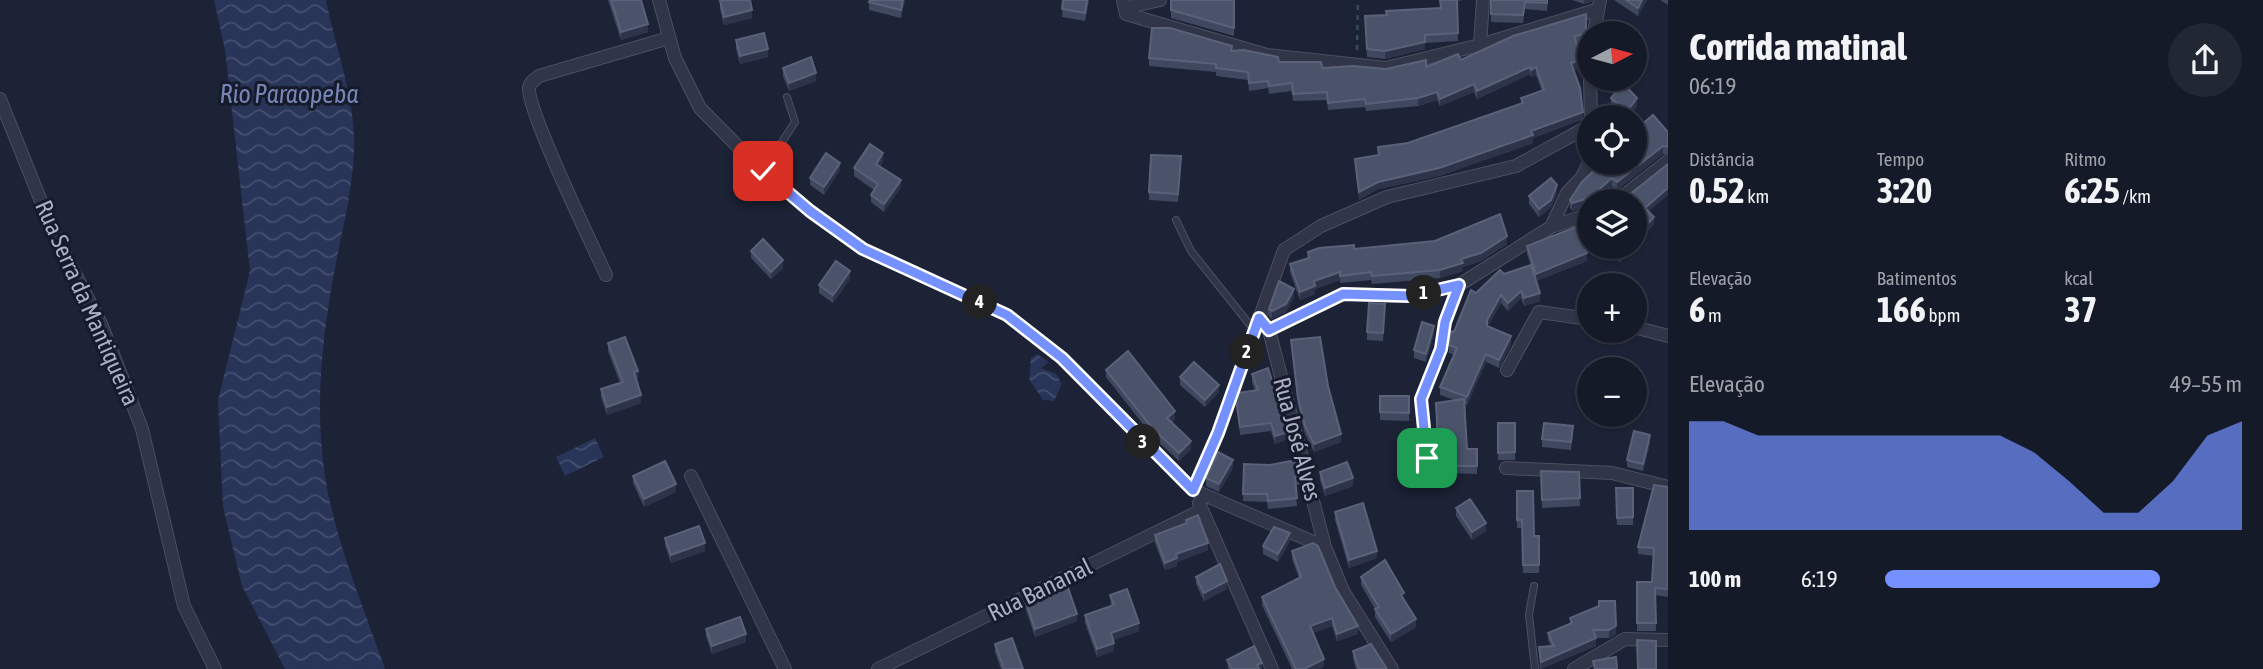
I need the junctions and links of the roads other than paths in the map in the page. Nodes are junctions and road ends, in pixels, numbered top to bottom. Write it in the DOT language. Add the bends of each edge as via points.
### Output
graph roads {
  1 [pos="659,0"];
  2 [pos="1160,0"];
  3 [pos="1483,0"];
  4 [pos="1124,4"];
  5 [pos="1598,5"];
  6 [pos="669,37"];
  7 [pos="1480,45"];
  8 [pos="787,97"];
  9 [pos="0,99"];
  10 [pos="6,132"];
  11 [pos="1577,133"];
  12 [pos="1668,161"];
  13 [pos="763,171"];
  14 [pos="1583,175"];
  15 [pos="1632,189"];
  16 [pos="1577,218"];
  17 [pos="1176,220"];
  18 [pos="1551,227"];
  19 [pos="606,275"];
  20 [pos="1459,285"];
  21 [pos="1577,317"];
  22 [pos="1256,324"];
  23 [pos="1269,330"];
  24 [pos="1647,330"];
  25 [pos="1668,336"];
  26 [pos="1507,370"];
  27 [pos="1427,458"];
  28 [pos="1506,468"];
  29 [pos="691,476"];
  30 [pos="1668,487"];
  31 [pos="1193,490"];
  32 [pos="1202,510"];
  33 [pos="1325,547"];
  34 [pos="1534,586"];
  35 [pos="1668,640"];
  36 [pos="895,665"];
  37 [pos="215,669"];
  38 [pos="785,669"];
  39 [pos="878,669"];
  40 [pos="1272,669"];
  41 [pos="1392,669"];
  42 [pos="1535,669"];
  43 [pos="1574,669"];
  1 -- 6 [label="street"];
  2 -- 4 [label="street"];
  3 -- 7 [label="street"];
  4 -- 7 [label="street" via="1126,14 1268,55 1385,68"];
  5 -- 7 [label="street"];
  6 -- 13 [label="street" via="685,83 700,108"];
  6 -- 19 [label="street" via="538,76 529,90"];
  8 -- 13 [label="lane" via="795,122"];
  9 -- 10 [label="street, Rua Serra da Mantiqueira"];
  10 -- 37 [label="street, Rua Serra da Mantiqueira" via="102,326 142,429 184,606"];
  11 -- 22 [label="street" via="1516,166 1387,197 1321,226 1284,250"];
  12 -- 15 [label="street"];
  13 -- 31 [label="street" via="863,249 1007,315 1062,358"];
  14 -- 18 [label="street" via="1567,193"];
  16 -- 18 [label="street"];
  17 -- 22 [label="lane" via="1191,251"];
  18 -- 20 [label="street"];
  20 -- 23 [label="street" via="1411,296 1343,294"];
  20 -- 27 [label="street" via="1421,399"];
  21 -- 26 [label="street" via="1539,312"];
  22 -- 23 [label="street"];
  22 -- 31 [label="street"];
  23 -- 33 [label="street, Rua José Alves"];
  24 -- 25 [label="street"];
  28 -- 30 [label="street" via="1612,473"];
  29 -- 38 [label="street"];
  31 -- 32 [label="street"];
  31 -- 33 [label="street"];
  32 -- 36 [label="street, Rua Bananal"];
  32 -- 40 [label="street"];
  33 -- 41 [label="street, Rua José Alves" via="1343,592"];
  34 -- 42 [label="lane" via="1529,615"];
  35 -- 43 [label="street" via="1625,639"];
  36 -- 39 [label="street, Rua Bananal"];
}
